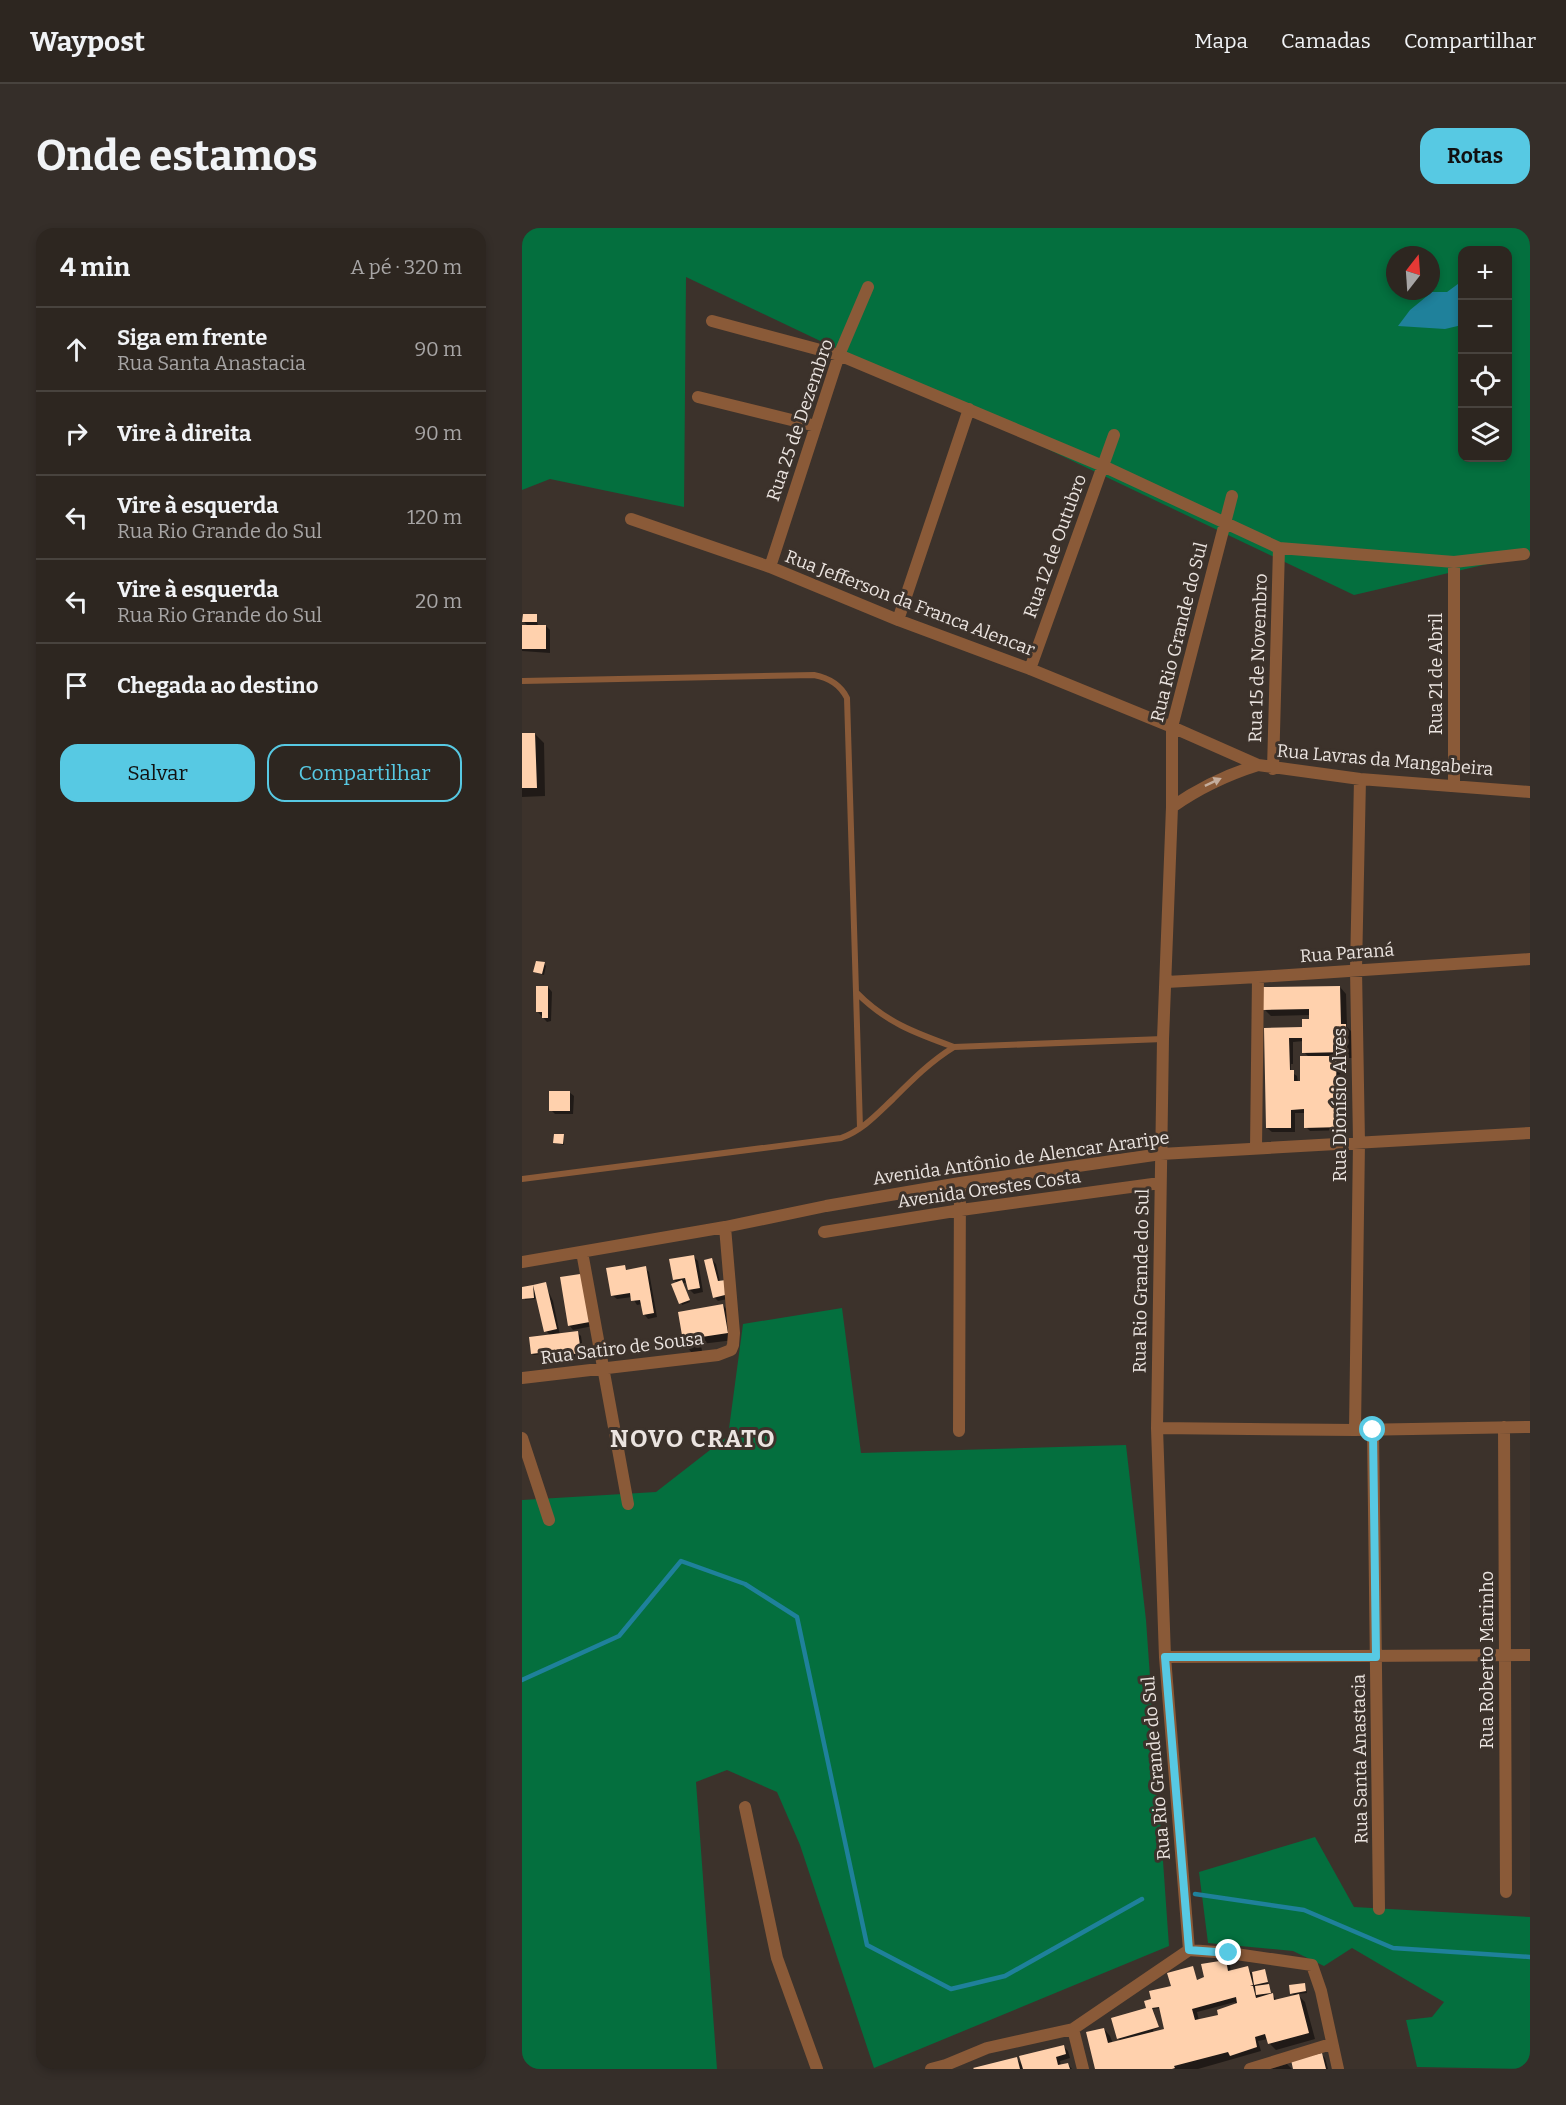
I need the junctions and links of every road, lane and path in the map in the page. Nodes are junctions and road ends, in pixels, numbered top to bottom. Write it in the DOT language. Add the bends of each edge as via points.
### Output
graph roads {
  1 [pos="868,287"];
  2 [pos="712,321"];
  3 [pos="839,355"];
  4 [pos="698,397"];
  5 [pos="969,410"];
  6 [pos="816,426"];
  7 [pos="1114,435"];
  8 [pos="1103,466"];
  9 [pos="1232,496"];
  10 [pos="631,519"];
  11 [pos="1226,523"];
  12 [pos="1280,548"];
  13 [pos="1524,554"];
  14 [pos="1454,562"];
  15 [pos="770,567"];
  16 [pos="898,620"];
  17 [pos="1030,669"];
  18 [pos="522,681"];
  19 [pos="1172,728"];
  20 [pos="1258,765"];
  21 [pos="1273,769"];
  22 [pos="1360,779"];
  23 [pos="1454,786"];
  24 [pos="1530,792"];
  25 [pos="1172,807"];
  26 [pos="1530,959"];
  27 [pos="1356,969"];
  28 [pos="1258,977"];
  29 [pos="1166,982"];
  30 [pos="856,992"];
  31 [pos="1163,1039"];
  32 [pos="954,1047"];
  33 [pos="860,1128"];
  34 [pos="1530,1133"];
  35 [pos="1359,1142"];
  36 [pos="1256,1149"];
  37 [pos="1161,1154"];
  38 [pos="522,1179"];
  39 [pos="1160,1182"];
  40 [pos="960,1183"];
  41 [pos="961,1210"];
  42 [pos="725,1227"];
  43 [pos="824,1232"];
  44 [pos="582,1252"];
  45 [pos="522,1262"];
  46 [pos="603,1368"];
  47 [pos="522,1378"];
  48 [pos="1504,1427"];
  49 [pos="1530,1427"];
  50 [pos="1157,1428"];
  51 [pos="1355,1430"];
  52 [pos="1373,1430"];
  53 [pos="959,1431"];
  54 [pos="522,1438"];
  55 [pos="628,1504"];
  56 [pos="549,1520"];
  57 [pos="1504,1654"];
  58 [pos="1530,1654"];
  59 [pos="1165,1657"];
  60 [pos="1376,1657"];
  61 [pos="745,1807"];
  62 [pos="1506,1892"];
  63 [pos="1379,1909"];
  64 [pos="1189,1950"];
  65 [pos="1073,2029"];
  66 [pos="1331,2044"];
  67 [pos="947,2067"];
  68 [pos="817,2069"];
  69 [pos="931,2069"];
  70 [pos="1083,2069"];
  71 [pos="1251,2069"];
  72 [pos="1338,2069"];
  1 -- 3 [label="street, Rua 25 de Dezembro"];
  2 -- 3 [label="street"];
  3 -- 5 [label="street"];
  3 -- 6 [label="street, Rua 25 de Dezembro"];
  4 -- 6 [label="street"];
  5 -- 8 [label="street"];
  5 -- 16 [label="street"];
  6 -- 15 [label="street, Rua 25 de Dezembro"];
  7 -- 8 [label="street, Rua 12 de Outubro"];
  8 -- 11 [label="street"];
  8 -- 17 [label="street, Rua 12 de Outubro"];
  9 -- 11 [label="street, Rua Rio Grande do Sul"];
  10 -- 15 [label="street, Rua Jefferson da Franca Alencar"];
  11 -- 12 [label="street"];
  11 -- 19 [label="street, Rua Rio Grande do Sul"];
  12 -- 14 [label="street"];
  12 -- 21 [label="street, Rua 15 de Novembro"];
  13 -- 14 [label="street"];
  14 -- 23 [label="street, Rua 21 de Abril"];
  15 -- 16 [label="street, Rua Jefferson da Franca Alencar"];
  16 -- 17 [label="street, Rua Jefferson da Franca Alencar"];
  17 -- 19 [label="street, Rua Jefferson da Franca Alencar"];
  18 -- 30 [label="lane" via="814,675 837,684 847,698"];
  19 -- 20 [label="street, Rua Lavras da Mangabeira"];
  19 -- 25 [label="street, Rua Rio Grande do Sul"];
  20 -- 21 [label="street, Rua Lavras da Mangabeira"];
  25 -- 20 [label="street, one-way" via="1202,787"];
  21 -- 22 [label="street, Rua Lavras da Mangabeira"];
  22 -- 23 [label="street, Rua Lavras da Mangabeira"];
  22 -- 27 [label="street, Rua Dionísio Alves"];
  23 -- 24 [label="street, Rua Lavras da Mangabeira"];
  25 -- 29 [label="street, Rua Rio Grande do Sul"];
  26 -- 27 [label="street, Rua Paraná"];
  27 -- 28 [label="street, Rua Paraná"];
  27 -- 35 [label="street, Rua Dionísio Alves"];
  28 -- 29 [label="street, Rua Paraná"];
  28 -- 36 [label="street"];
  29 -- 31 [label="street, Rua Rio Grande do Sul"];
  30 -- 32 [label="lane" via="888,1019"];
  30 -- 33 [label="lane"];
  31 -- 32 [label="lane"];
  31 -- 37 [label="street, Rua Rio Grande do Sul"];
  32 -- 33 [label="lane" via="930,1063"];
  33 -- 38 [label="lane" via="833,1140"];
  34 -- 35 [label="street, Avenida Antônio de Alencar Araripe"];
  35 -- 36 [label="street, Avenida Antônio de Alencar Araripe"];
  35 -- 51 [label="street, Rua Dionísio Alves"];
  36 -- 37 [label="street, Avenida Antônio de Alencar Araripe"];
  37 -- 39 [label="street, Rua Rio Grande do Sul"];
  37 -- 40 [label="street, Avenida Antônio de Alencar Araripe"];
  39 -- 41 [label="street, Avenida Orestes Costa"];
  39 -- 50 [label="street, Rua Rio Grande do Sul"];
  40 -- 41 [label="street"];
  40 -- 42 [label="street, Avenida Antônio de Alencar Araripe"];
  41 -- 43 [label="street, Avenida Orestes Costa"];
  41 -- 53 [label="street"];
  42 -- 44 [label="street, Avenida Antônio de Alencar Araripe"];
  42 -- 46 [label="street, Rua Satiro de Sousa" via="734,1333 733,1345 726,1354"];
  44 -- 45 [label="street, Avenida Antônio de Alencar Araripe"];
  44 -- 46 [label="street"];
  46 -- 47 [label="street, Rua Satiro de Sousa"];
  46 -- 55 [label="street"];
  48 -- 49 [label="street"];
  48 -- 52 [label="street"];
  48 -- 57 [label="street, Rua Roberto Marinho"];
  50 -- 51 [label="street"];
  50 -- 59 [label="street, Rua Rio Grande do Sul"];
  51 -- 52 [label="street"];
  52 -- 60 [label="street, Rua Santa Anastacia"];
  54 -- 56 [label="street"];
  57 -- 58 [label="street"];
  57 -- 60 [label="street"];
  57 -- 62 [label="street, Rua Roberto Marinho"];
  59 -- 60 [label="street"];
  59 -- 64 [label="street, Rua Rio Grande do Sul"];
  60 -- 63 [label="street, Rua Santa Anastacia"];
  61 -- 68 [label="street" via="777,1958"];
  64 -- 65 [label="street"];
  64 -- 66 [label="street" via="1312,1965"];
  65 -- 67 [label="street" via="987,2048"];
  65 -- 70 [label="street"];
  66 -- 71 [label="street"];
  66 -- 72 [label="street"];
  67 -- 69 [label="street"];
}
